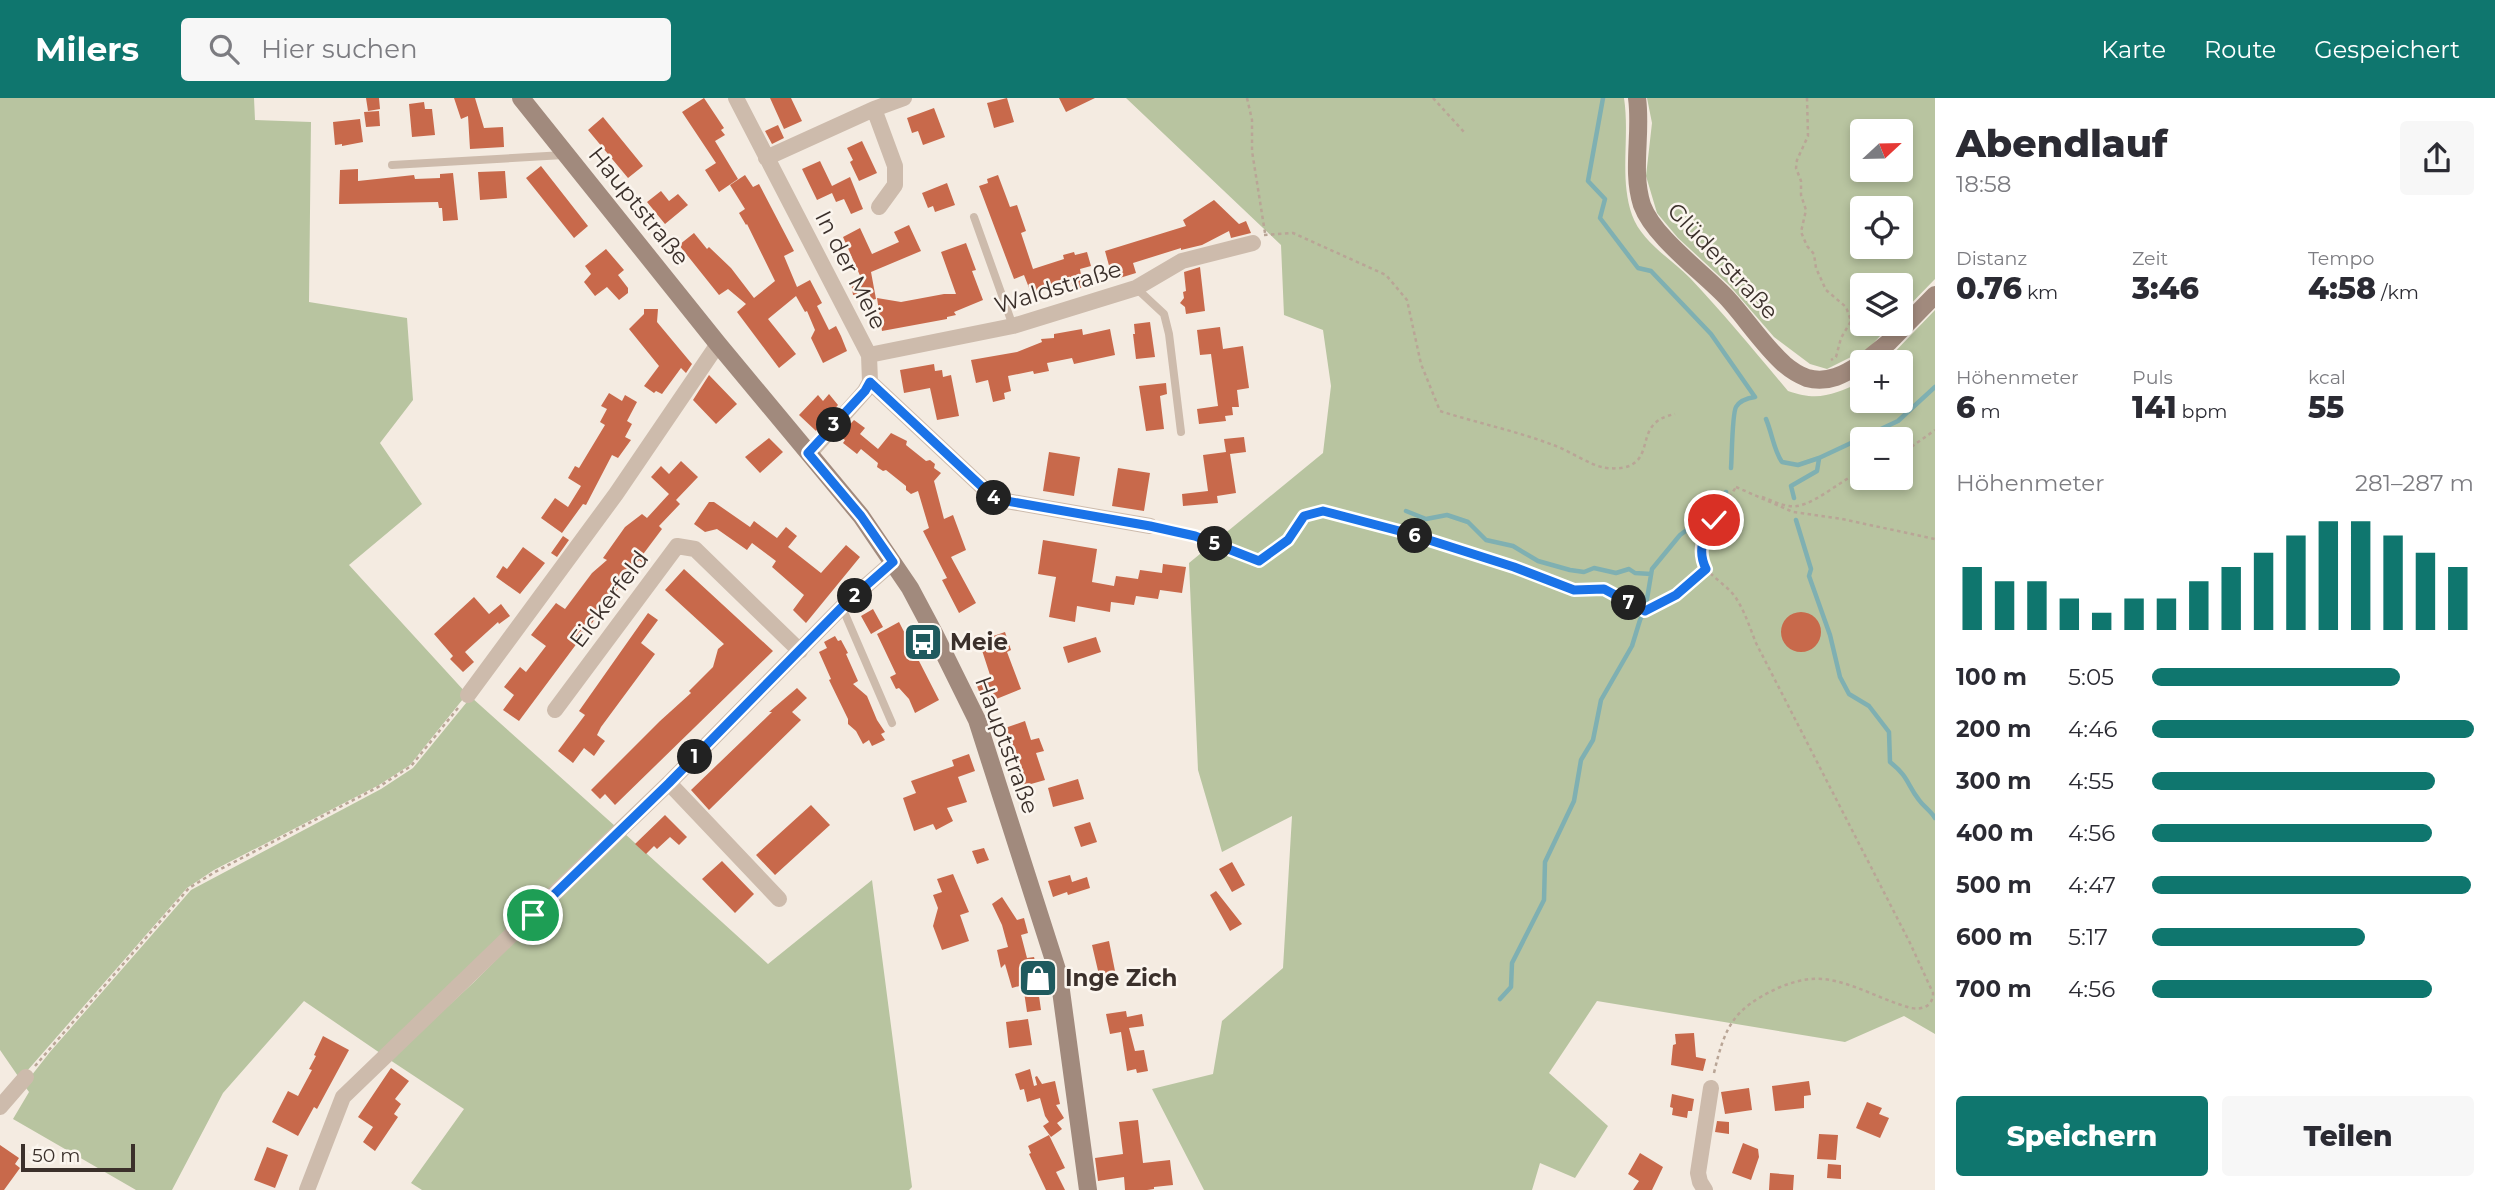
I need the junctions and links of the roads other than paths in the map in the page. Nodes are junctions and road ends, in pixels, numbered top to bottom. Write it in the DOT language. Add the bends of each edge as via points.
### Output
graph roads {
  1 [pos="521,98"];
  2 [pos="736,98"];
  3 [pos="904,98"];
  4 [pos="1637,98"];
  5 [pos="873,109"];
  6 [pos="566,155"];
  7 [pos="766,158"];
  8 [pos="392,165"];
  9 [pos="879,207"];
  10 [pos="974,217"];
  11 [pos="1259,239"];
  12 [pos="1136,288"];
  13 [pos="1935,295"];
  14 [pos="1013,326"];
  15 [pos="718,344"];
  16 [pos="1879,350"];
  17 [pos="869,355"];
  18 [pos="1850,370"];
  19 [pos="870,382"];
  20 [pos="1181,432"];
  21 [pos="808,453"];
  22 [pos="1150,526"];
  23 [pos="893,562"];
  24 [pos="842,607"];
  25 [pos="800,651"];
  26 [pos="468,695"];
  27 [pos="555,710"];
  28 [pos="892,723"];
  29 [pos="669,783"];
  30 [pos="779,899"];
  31 [pos="26,1077"];
  32 [pos="1711,1088"];
  33 [pos="0,1107"];
  34 [pos="307,1190"];
  35 [pos="1088,1190"];
  36 [pos="1704,1190"];
  1 -- 6 [label="main road, Hauptstraße"];
  2 -- 7 [label="street, In der Meie"];
  3 -- 5 [label="street"];
  4 -- 18 [label="main road, Glüderstraße" via="1638,181 1647,215 1662,235 1721,292 1784,364 1818,380"];
  5 -- 7 [label="street"];
  5 -- 9 [label="street" via="895,166 895,185"];
  6 -- 8 [label="lane"];
  6 -- 15 [label="main road, Hauptstraße"];
  7 -- 17 [label="street, In der Meie"];
  10 -- 14 [label="lane"];
  11 -- 12 [label="street, Waldstraße" via="1182,261"];
  12 -- 14 [label="street, Waldstraße"];
  12 -- 20 [label="lane" via="1164,314"];
  13 -- 16 [label="main road"];
  14 -- 17 [label="street, Waldstraße"];
  15 -- 21 [label="main road, Hauptstraße"];
  15 -- 26 [label="street" via="616,494"];
  17 -- 19 [label="street, In der Meie"];
  19 -- 21 [label="street"];
  19 -- 22 [label="street" via="995,499"];
  21 -- 23 [label="main road, Hauptstraße"];
  23 -- 24 [label="street"];
  23 -- 35 [label="main road, Hauptstraße" via="977,720 1059,976"];
  24 -- 25 [label="street"];
  24 -- 28 [label="lane"];
  25 -- 27 [label="street, Eickerfeld" via="695,549 677,546"];
  25 -- 29 [label="street"];
  29 -- 30 [label="street"];
  29 -- 34 [label="street" via="343,1097"];
  31 -- 33 [label="street"];
  32 -- 36 [label="street" via="1698,1173"];
}
